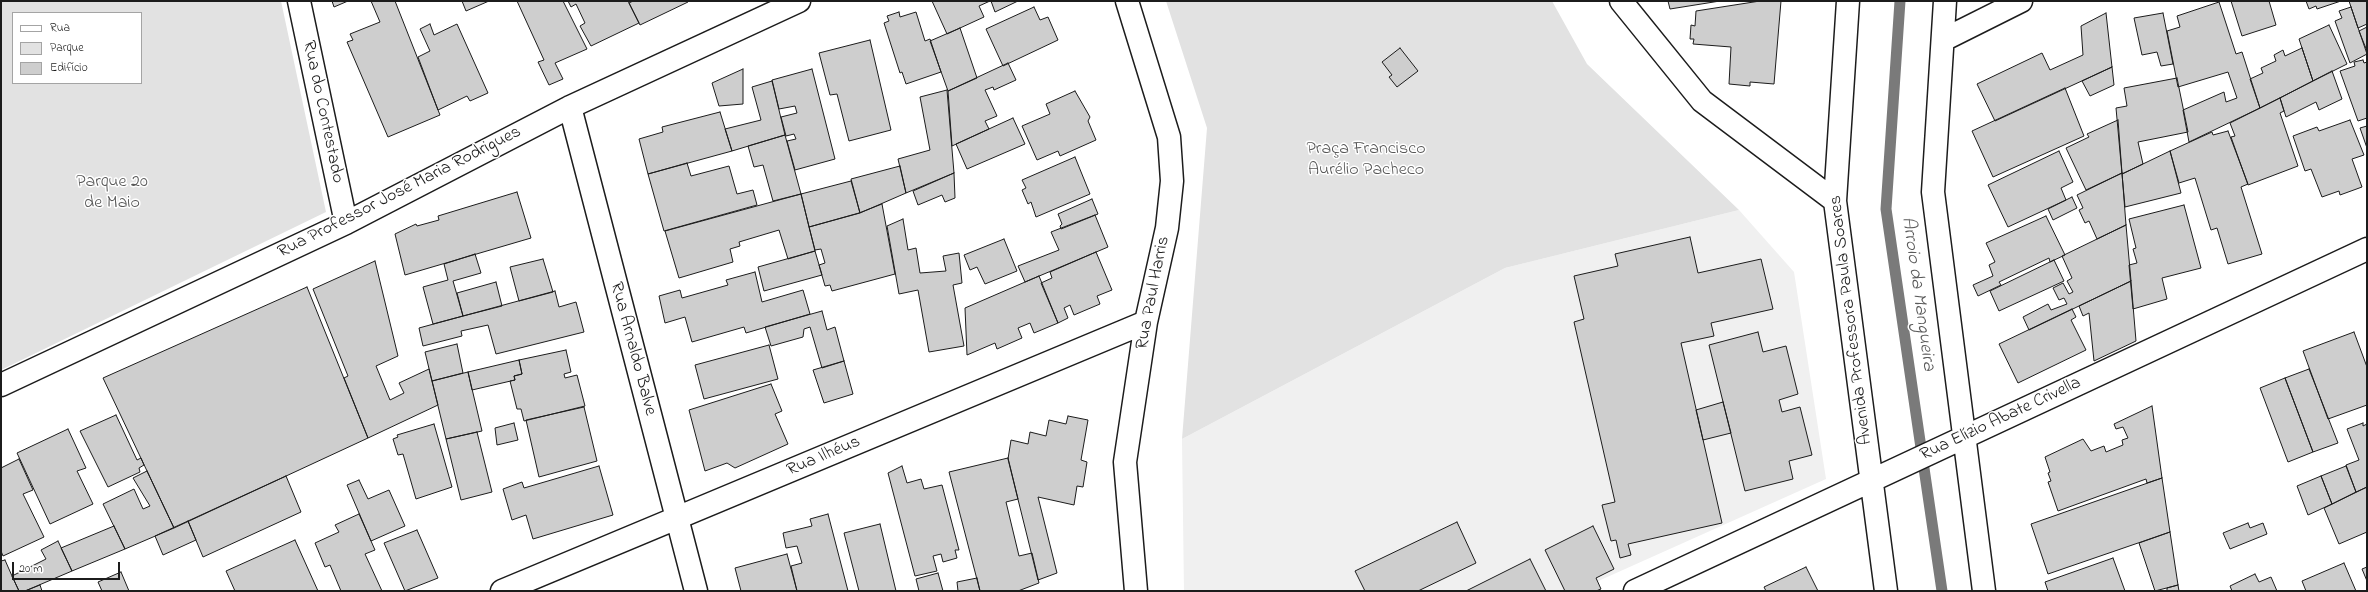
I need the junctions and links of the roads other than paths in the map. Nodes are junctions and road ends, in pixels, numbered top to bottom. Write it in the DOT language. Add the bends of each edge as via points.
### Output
graph roads {
  1 [pos="299,1"];
  2 [pos="799,1"];
  3 [pos="1127,1"];
  4 [pos="1621,1"];
  5 [pos="1848,1"];
  6 [pos="1945,1"];
  7 [pos="2021,1"];
  8 [pos="1943,40"];
  9 [pos="570,107"];
  10 [pos="1835,201"];
  11 [pos="346,222"];
  12 [pos="2367,249"];
  13 [pos="1146,322"];
  14 [pos="1,385"];
  15 [pos="1964,438"];
  16 [pos="1871,481"];
  17 [pos="677,519"];
  18 [pos="502,591"];
  19 [pos="696,591"];
  20 [pos="1136,591"];
  21 [pos="1635,591"];
  22 [pos="1886,591"];
  23 [pos="1984,591"];
  1 -- 11 [label="street, Rua do Contestado"];
  2 -- 9 [label="street, Rua Professor José Maria Rodrigues"];
  3 -- 13 [label="street, Rua Paul Harris" via="1170,137 1172,181 1167,228"];
  4 -- 10 [label="street" via="1702,101"];
  5 -- 10 [label="street, Avenida Professora Paula Soares"];
  6 -- 8 [label="street"];
  7 -- 8 [label="street"];
  8 -- 15 [label="street" via="1933,192"];
  9 -- 11 [label="street, Rua Professor José Maria Rodrigues"];
  9 -- 17 [label="street, Rua Arnaldo Balve"];
  10 -- 16 [label="street, Avenida Professora Paula Soares"];
  11 -- 14 [label="street, Rua Professor José Maria Rodrigues"];
  12 -- 15 [label="street, Rua Elízio Abate Crivella"];
  13 -- 17 [label="street, Rua Ilhéus"];
  13 -- 20 [label="street, Rua Paul Harris" via="1125,462"];
  15 -- 16 [label="street, Rua Elízio Abate Crivella"];
  15 -- 23 [label="street"];
  16 -- 21 [label="street, Rua Elízio Abate Crivella"];
  16 -- 22 [label="street, Avenida Professora Paula Soares"];
  17 -- 18 [label="street, Rua Ilhéus"];
  17 -- 19 [label="street, Rua Arnaldo Balve"];
}
